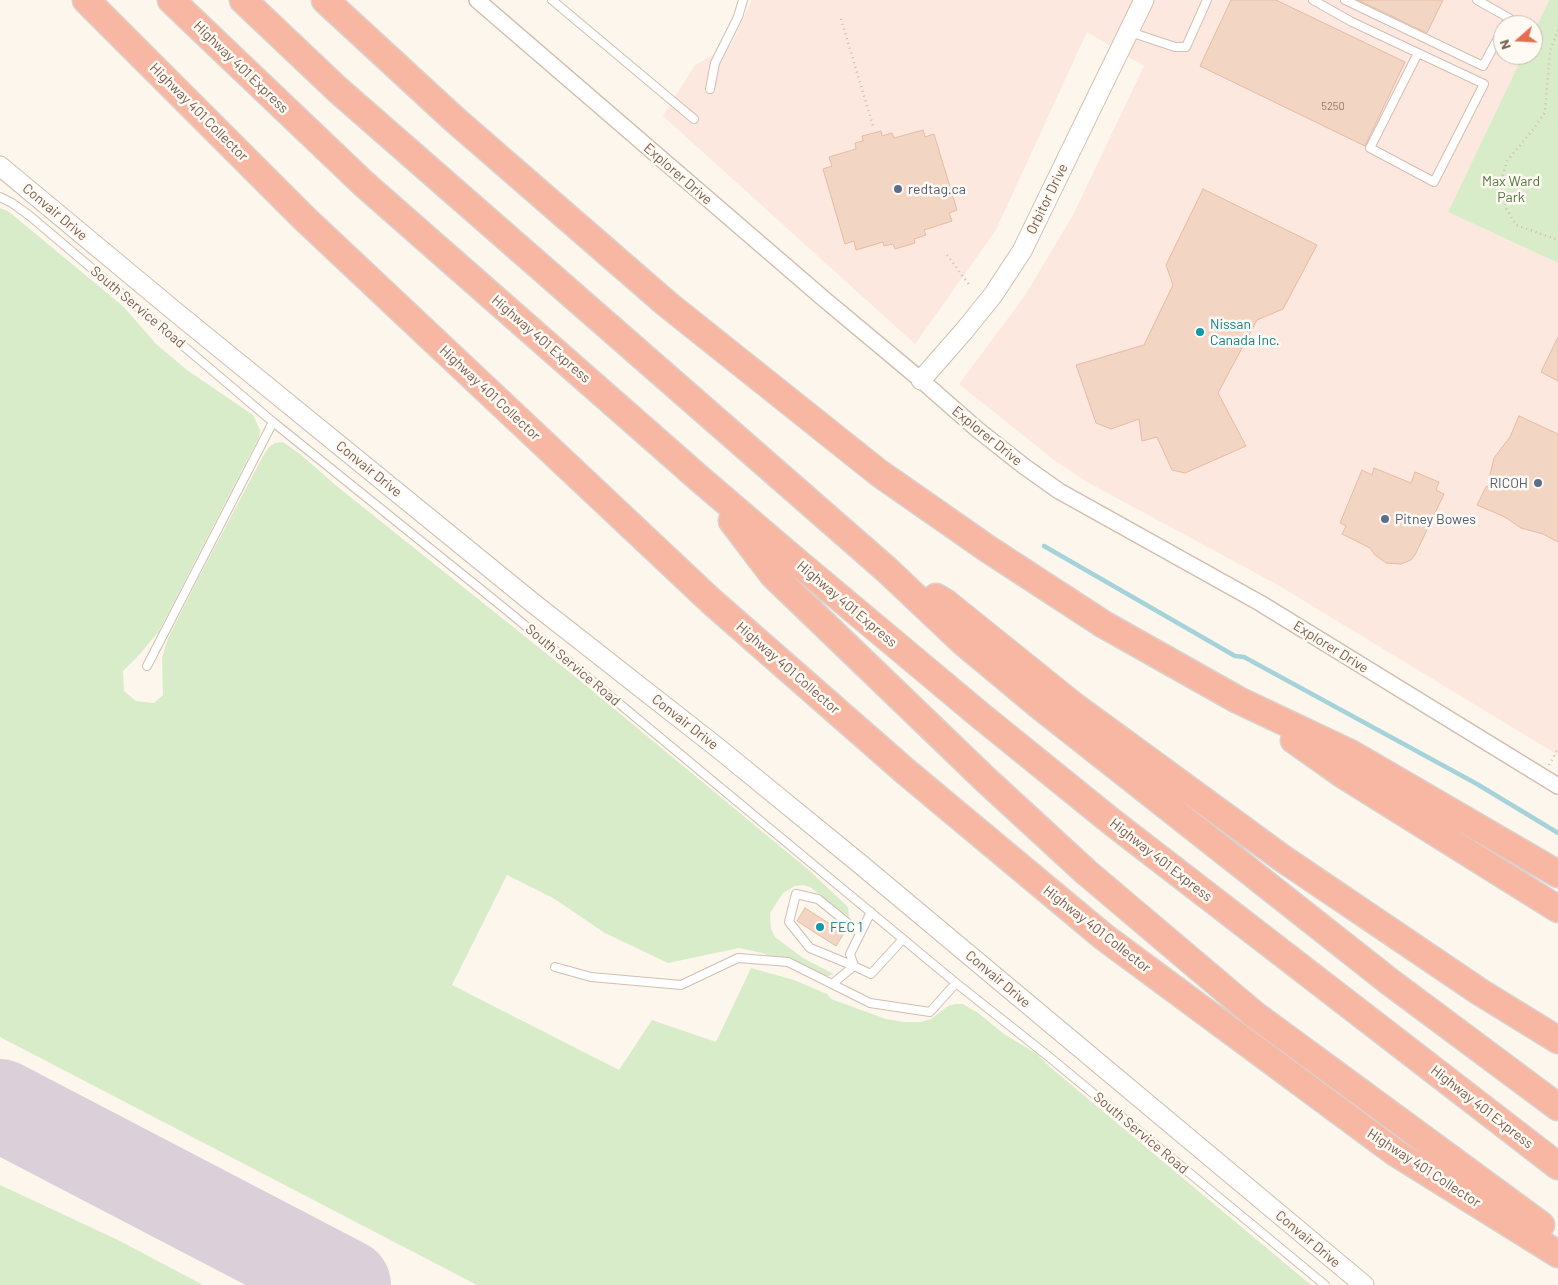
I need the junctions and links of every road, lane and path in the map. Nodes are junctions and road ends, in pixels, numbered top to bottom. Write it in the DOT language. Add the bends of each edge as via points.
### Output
graph roads {
  1 [pos="86,0"];
  2 [pos="171,0"];
  3 [pos="243,0"];
  4 [pos="325,0"];
  5 [pos="476,0"];
  6 [pos="552,0"];
  7 [pos="743,0"];
  8 [pos="1144,0"];
  9 [pos="1207,0"];
  10 [pos="1313,0"];
  11 [pos="1345,0"];
  12 [pos="1477,0"];
  13 [pos="1504,15"];
  14 [pos="841,19"];
  15 [pos="1558,30"];
  16 [pos="1129,32"];
  17 [pos="1493,48"];
  18 [pos="1418,53"];
  19 [pos="710,88"];
  20 [pos="694,119"];
  21 [pos="873,126"];
  22 [pos="0,166"];
  23 [pos="0,197"];
  24 [pos="1558,240"];
  25 [pos="947,255"];
  26 [pos="970,286"];
  27 [pos="921,380"];
  28 [pos="273,422"];
  29 [pos="701,480"];
  30 [pos="887,570"];
  31 [pos="146,666"];
  32 [pos="1238,700"];
  33 [pos="1558,786"];
  34 [pos="1558,874"];
  35 [pos="1558,910"];
  36 [pos="871,912"];
  37 [pos="860,933"];
  38 [pos="903,939"];
  39 [pos="854,966"];
  40 [pos="555,968"];
  41 [pos="956,983"];
  42 [pos="832,984"];
  43 [pos="1558,1040"];
  44 [pos="1558,1107"];
  45 [pos="1558,1166"];
  46 [pos="1558,1237"];
  47 [pos="1558,1254"];
  48 [pos="1325,1285"];
  49 [pos="1364,1285"];
  1 -- 47 [label="highway, Highway 401 Collector" via="305,218 711,602 905,771 1119,949 1396,1152"];
  2 -- 29 [label="highway, Highway 401 Express" via="364,184"];
  3 -- 30 [label="highway" via="338,90"];
  4 -- 32 [label="highway" via="454,119 667,304 879,473 1103,624"];
  5 -- 27 [label="street, Explorer Drive"];
  6 -- 20 [label="lane"];
  7 -- 19 [label="lane" via="715,63"];
  8 -- 16 [label="street, Orbitor Drive"];
  9 -- 16 [label="lane" via="1186,47 1175,47"];
  10 -- 18 [label="lane"];
  11 -- 17 [label="lane" via="1483,66"];
  12 -- 13 [label="lane"];
  14 -- 21 [label="path"];
  15 -- 24 [label="path" via="1550,51 1545,112 1507,161 1500,183 1506,208 1516,225"];
  16 -- 27 [label="street, Orbitor Drive" via="1022,251 993,295"];
  18 -- 18 [label="lane" via="1484,84 1434,182 1370,148"];
  22 -- 49 [label="street, Convair Drive" via="533,603 851,857"];
  23 -- 28 [label="lane, South Service Road" via="30,216"];
  25 -- 26 [label="path"];
  27 -- 33 [label="street, Explorer Drive" via="986,436 1059,491 1260,603"];
  28 -- 31 [label="lane"];
  28 -- 36 [label="lane, South Service Road" via="504,608"];
  29 -- 45 [label="highway, Highway 401 Express" via="1112,822"];
  29 -- 46 [label="highway" via="773,575 979,774 1086,872 1255,1014"];
  30 -- 43 [label="highway" via="946,603 1074,706 1282,858 1480,992"];
  30 -- 44 [label="highway" via="962,641 1048,712 1390,982"];
  32 -- 34 [label="highway" via="1350,753"];
  32 -- 35 [label="highway" via="1342,774"];
  36 -- 37 [label="lane"];
  36 -- 38 [label="lane, South Service Road"];
  37 -- 39 [label="lane" via="850,954"];
  37 -- 39 [label="lane" via="818,899 796,894 789,922 810,948"];
  38 -- 39 [label="lane" via="871,974"];
  38 -- 41 [label="lane, South Service Road"];
  39 -- 42 [label="lane"];
  40 -- 42 [label="lane" via="591,977 681,985 738,958 788,962"];
  41 -- 42 [label="lane" via="930,1012 870,1003"];
  41 -- 48 [label="lane, South Service Road"];
}
